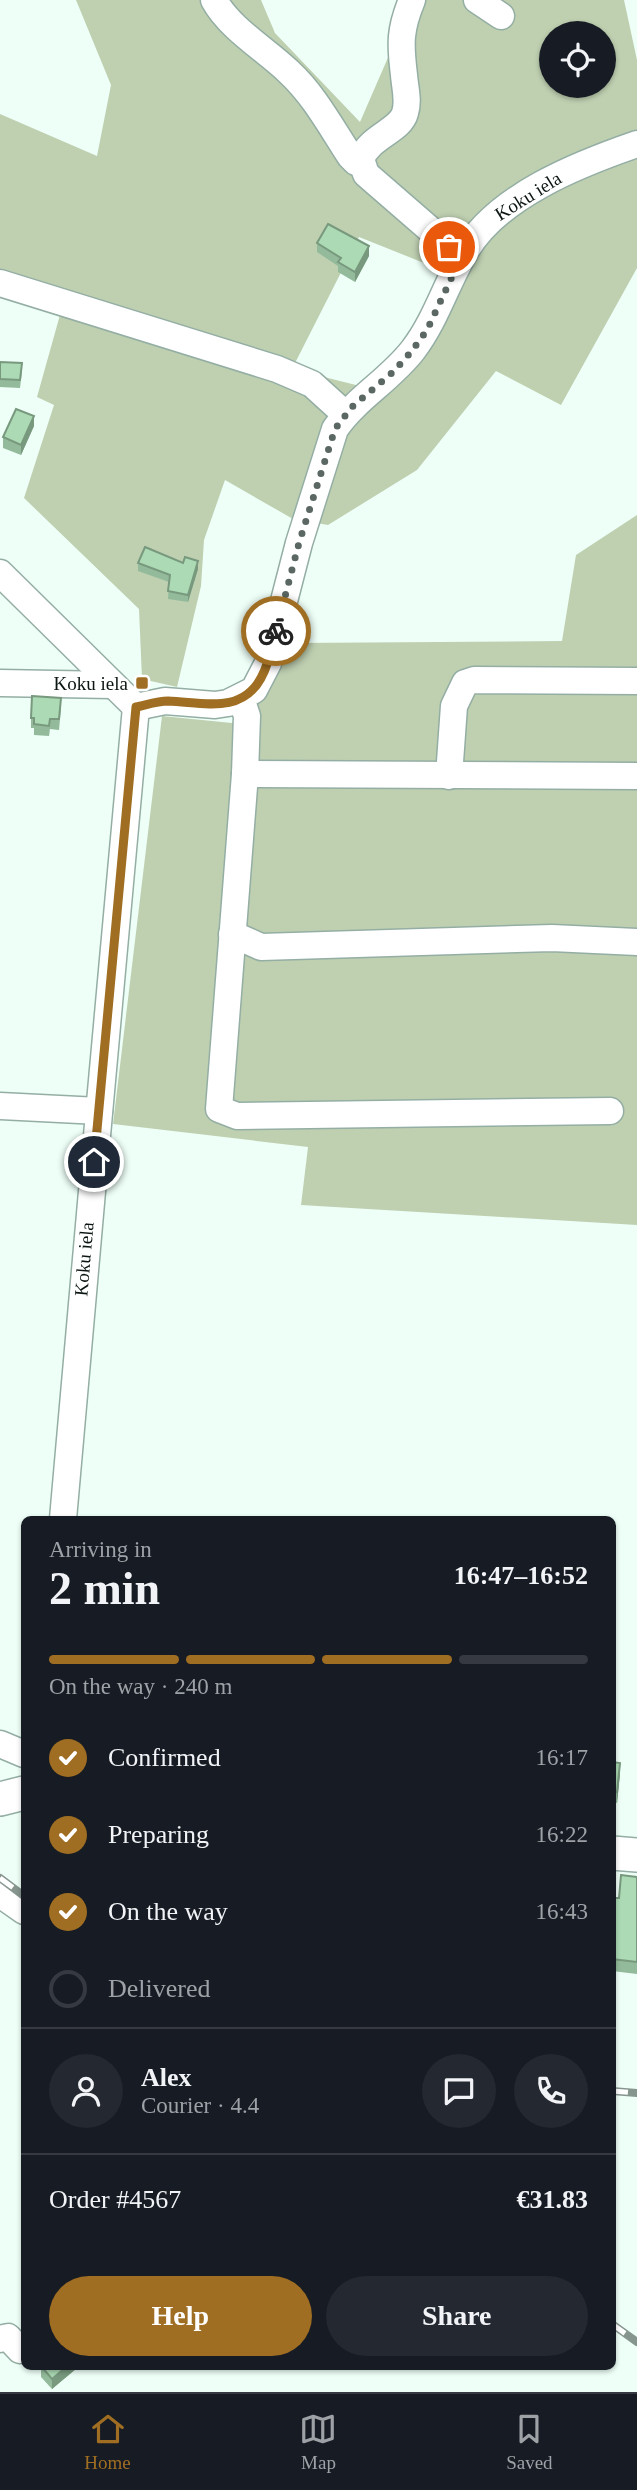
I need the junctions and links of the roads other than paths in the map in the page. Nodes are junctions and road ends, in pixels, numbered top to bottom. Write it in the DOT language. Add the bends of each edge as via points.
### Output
graph roads {
  1 [pos="214,0"];
  2 [pos="412,0"];
  3 [pos="477,0"];
  4 [pos="501,16"];
  5 [pos="637,144"];
  6 [pos="362,162"];
  7 [pos="457,266"];
  8 [pos="4,285"];
  9 [pos="345,414"];
  10 [pos="0,573"];
  11 [pos="637,681"];
  12 [pos="0,683"];
  13 [pos="112,685"];
  14 [pos="241,698"];
  15 [pos="136,707"];
  16 [pos="245,774"];
  17 [pos="449,776"];
  18 [pos="637,776"];
  19 [pos="232,934"];
  20 [pos="637,942"];
  21 [pos="0,1106"];
  22 [pos="99,1111"];
  23 [pos="610,1111"];
  24 [pos="63,1516"];
  25 [pos="0,1744"];
  26 [pos="21,1753"];
  27 [pos="21,1794"];
  28 [pos="0,1799"];
  29 [pos="0,1894"];
  30 [pos="21,1909"];
  1 -- 6 [label="street" via="290,73 315,102 349,156"];
  2 -- 6 [label="street" via="401,28 405,116 365,148"];
  3 -- 4 [label="street"];
  5 -- 7 [label="street, Koku iela" via="581,163 502,209 475,235"];
  6 -- 7 [label="street" via="366,174 449,247"];
  7 -- 9 [label="street, Koku iela" via="427,330 411,352"];
  8 -- 9 [label="street" via="277,369 312,384"];
  9 -- 14 [label="street, Koku iela" via="320,474 268,663 254,690"];
  10 -- 13 [label="street"];
  11 -- 17 [label="street" via="465,683 454,706"];
  12 -- 13 [label="street"];
  13 -- 15 [label="street"];
  14 -- 15 [label="street" via="228,704 165,701"];
  14 -- 16 [label="street" via="247,716"];
  15 -- 22 [label="street, Koku iela"];
  16 -- 17 [label="street"];
  16 -- 19 [label="street"];
  17 -- 18 [label="street"];
  19 -- 20 [label="street" via="261,947 552,938"];
  19 -- 23 [label="street" via="219,1109 237,1116"];
  21 -- 22 [label="street"];
  22 -- 24 [label="street, Koku iela"];
  25 -- 26 [label="street"];
  27 -- 28 [label="main road"];
  29 -- 30 [label="street"];
}
